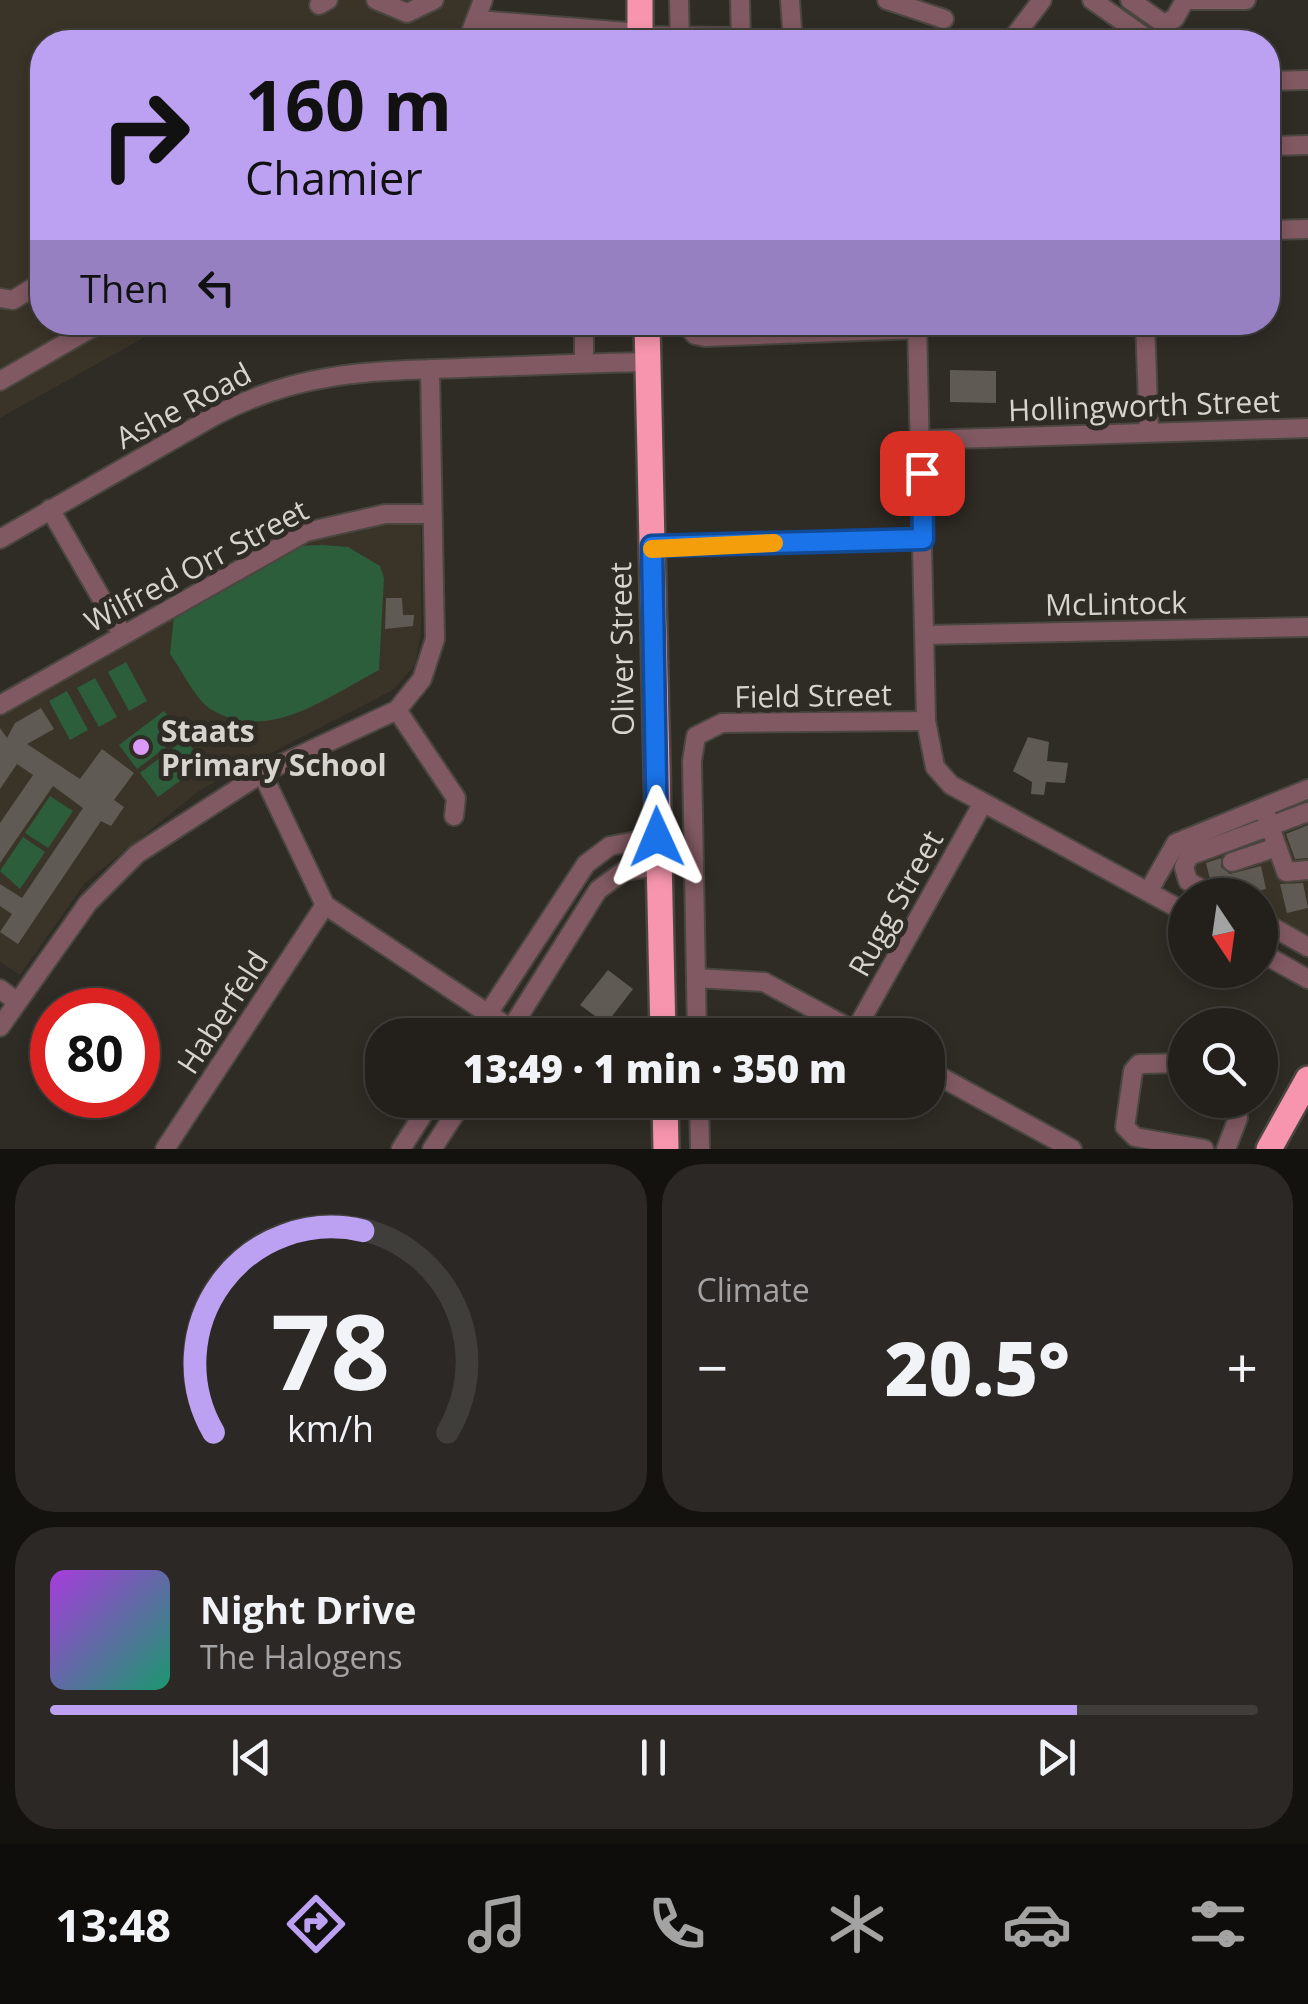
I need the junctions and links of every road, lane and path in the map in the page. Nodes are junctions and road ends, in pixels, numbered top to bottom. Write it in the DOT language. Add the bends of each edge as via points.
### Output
graph roads {
  1 [pos="376,0"];
  2 [pos="434,0"];
  3 [pos="463,0"];
  4 [pos="640,0"];
  5 [pos="679,0"];
  6 [pos="740,0"];
  7 [pos="790,0"];
  8 [pos="887,0"];
  9 [pos="1042,0"];
  10 [pos="1092,0"];
  11 [pos="1185,0"];
  12 [pos="1246,0"];
  13 [pos="1133,2"];
  14 [pos="481,9"];
  15 [pos="944,18"];
  16 [pos="1124,22"];
  17 [pos="600,30"];
  18 [pos="640,30"];
  19 [pos="680,30"];
  20 [pos="741,30"];
  21 [pos="793,30"];
  22 [pos="1019,30"];
  23 [pos="1135,30"];
  24 [pos="1308,80"];
  25 [pos="1280,81"];
  26 [pos="1280,146"];
  27 [pos="1308,146"];
  28 [pos="1280,230"];
  29 [pos="1308,230"];
  30 [pos="30,289"];
  31 [pos="0,298"];
  32 [pos="80,335"];
  33 [pos="582,335"];
  34 [pos="647,335"];
  35 [pos="695,335"];
  36 [pos="744,335"];
  37 [pos="917,335"];
  38 [pos="1145,335"];
  39 [pos="648,362"];
  40 [pos="584,364"];
  41 [pos="430,369"];
  42 [pos="0,381"];
  43 [pos="1308,428"];
  44 [pos="1149,432"];
  45 [pos="921,440"];
  46 [pos="50,510"];
  47 [pos="431,514"];
  48 [pos="0,538"];
  49 [pos="923,539"];
  50 [pos="652,546"];
  51 [pos="1308,626"];
  52 [pos="122,634"];
  53 [pos="924,635"];
  54 [pos="0,704"];
  55 [pos="397,710"];
  56 [pos="926,721"];
  57 [pos="262,774"];
  58 [pos="1308,789"];
  59 [pos="984,803"];
  60 [pos="1263,806"];
  61 [pos="1308,812"];
  62 [pos="454,816"];
  63 [pos="1270,825"];
  64 [pos="657,837"];
  65 [pos="1277,846"];
  66 [pos="1232,862"];
  67 [pos="658,866"];
  68 [pos="1308,870"];
  69 [pos="1188,878"];
  70 [pos="1148,892"];
  71 [pos="1168,903"];
  72 [pos="325,905"];
  73 [pos="1278,930"];
  74 [pos="1308,947"];
  75 [pos="1278,962"];
  76 [pos="696,978"];
  77 [pos="1308,978"];
  78 [pos="0,989"];
  79 [pos="16,1001"];
  80 [pos="488,1013"];
  81 [pos="485,1018"];
  82 [pos="494,1018"];
  83 [pos="518,1018"];
  84 [pos="662,1018"];
  85 [pos="697,1018"];
  86 [pos="830,1018"];
  87 [pos="866,1018"];
  88 [pos="0,1027"];
  89 [pos="1168,1062"];
  90 [pos="945,1079"];
  91 [pos="1308,1079"];
  92 [pos="1308,1101"];
  93 [pos="421,1118"];
  94 [pos="452,1118"];
  95 [pos="665,1118"];
  96 [pos="699,1118"];
  97 [pos="1238,1118"];
  98 [pos="165,1149"];
  99 [pos="401,1149"];
  100 [pos="432,1149"];
  101 [pos="666,1149"];
  102 [pos="700,1149"];
  103 [pos="1072,1149"];
  104 [pos="1204,1149"];
  105 [pos="1226,1149"];
  106 [pos="1269,1149"];
  107 [pos="1282,1149"];
  1 -- 2 [label="street" via="407,13"];
  3 -- 14 [label="street"];
  4 -- 18 [label="highway"];
  5 -- 19 [label="street"];
  6 -- 20 [label="street"];
  7 -- 21 [label="street"];
  8 -- 15 [label="street"];
  9 -- 22 [label="street"];
  10 -- 16 [label="street"];
  11 -- 12 [label="street"];
  11 -- 13 [label="street" via="1164,24"];
  13 -- 16 [label="street"];
  14 -- 17 [label="street"];
  16 -- 23 [label="street"];
  24 -- 25 [label="street"];
  26 -- 27 [label="street"];
  28 -- 29 [label="street"];
  30 -- 31 [label="street" via="13,300"];
  32 -- 42 [label="street"];
  33 -- 40 [label="street"];
  34 -- 39 [label="highway, Oliver Street"];
  35 -- 36 [label="street"];
  37 -- 45 [label="street"];
  38 -- 44 [label="street"];
  39 -- 40 [label="street, Ashe Road"];
  39 -- 50 [label="highway, Oliver Street"];
  40 -- 41 [label="street, Ashe Road"];
  41 -- 46 [label="street, Ashe Road" via="341,373 252,396"];
  41 -- 47 [label="street"];
  43 -- 44 [label="street, Hollingworth Street"];
  44 -- 45 [label="street, Hollingworth Street"];
  45 -- 49 [label="street"];
  46 -- 48 [label="street, Ashe Road"];
  46 -- 52 [label="street"];
  47 -- 52 [label="street, Wilfred Orr Street" via="385,514 306,532"];
  47 -- 55 [label="street" via="435,639 422,679"];
  49 -- 50 [label="street"];
  49 -- 53 [label="street"];
  50 -- 64 [label="highway, Oliver Street"];
  51 -- 53 [label="street, McLintock"];
  52 -- 54 [label="street, Wilfred Orr Street"];
  53 -- 56 [label="street"];
  55 -- 57 [label="street"];
  55 -- 62 [label="street" via="456,798"];
  56 -- 59 [label="street" via="934,767"];
  56 -- 76 [label="street, Field Street" via="722,723 702,730 692,761"];
  57 -- 72 [label="street"];
  57 -- 79 [label="street" via="136,854 88,903"];
  58 -- 60 [label="street"];
  59 -- 70 [label="street"];
  59 -- 87 [label="street, Rugg Street"];
  60 -- 63 [label="street"];
  60 -- 70 [label="street" via="1176,844"];
  61 -- 63 [label="street"];
  63 -- 65 [label="street"];
  63 -- 69 [label="street" via="1186,860"];
  64 -- 67 [label="highway, Oliver Street"];
  64 -- 80 [label="street" via="610,846 586,864"];
  65 -- 66 [label="street"];
  65 -- 68 [label="street" via="1287,874"];
  67 -- 83 [label="street" via="624,871 598,890"];
  67 -- 84 [label="highway, Oliver Street"];
  70 -- 71 [label="street"];
  72 -- 80 [label="street"];
  72 -- 98 [label="street, Haberfeld"];
  73 -- 74 [label="street"];
  75 -- 77 [label="street"];
  76 -- 85 [label="street"];
  76 -- 86 [label="street" via="764,982"];
  78 -- 79 [label="street"];
  79 -- 88 [label="street"];
  80 -- 81 [label="street"];
  80 -- 82 [label="street"];
  89 -- 104 [label="street" via="1146,1061 1133,1071 1126,1132"];
  90 -- 103 [label="street"];
  91 -- 106 [label="highway"];
  92 -- 107 [label="highway"];
  93 -- 99 [label="street"];
  94 -- 100 [label="street"];
  95 -- 101 [label="highway"];
  96 -- 102 [label="street"];
  97 -- 105 [label="street"];
}
